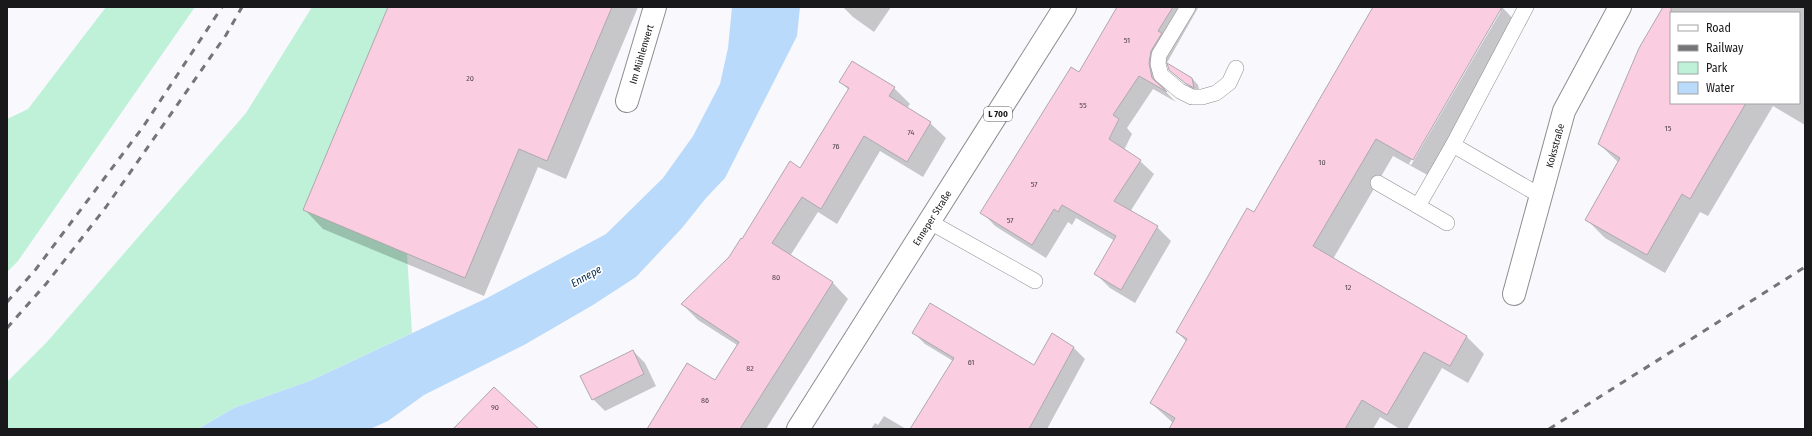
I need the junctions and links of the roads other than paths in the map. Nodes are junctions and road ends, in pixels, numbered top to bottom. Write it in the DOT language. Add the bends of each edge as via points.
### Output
graph roads {
  1 [pos="655,7"];
  2 [pos="1065,7"];
  3 [pos="1188,7"];
  4 [pos="1526,7"];
  5 [pos="1620,7"];
  6 [pos="1236,68"];
  7 [pos="628,101"];
  8 [pos="1453,145"];
  9 [pos="1378,183"];
  10 [pos="1541,196"];
  11 [pos="1418,206"];
  12 [pos="930,222"];
  13 [pos="1447,223"];
  14 [pos="1035,281"];
  15 [pos="1514,294"];
  16 [pos="798,429"];
  1 -- 7 [label="main road, Im Mühlenwert"];
  2 -- 12 [label="main road, Enneper Straße / L 700"];
  3 -- 6 [label="lane" via="1159,55 1161,75 1180,91 1192,97 1202,97 1216,93 1229,83"];
  4 -- 8 [label="lane"];
  5 -- 10 [label="main road, Koksstraße" via="1564,111"];
  8 -- 10 [label="lane"];
  8 -- 11 [label="lane"];
  9 -- 11 [label="lane"];
  10 -- 15 [label="main road, Koksstraße"];
  11 -- 13 [label="lane"];
  12 -- 14 [label="lane"];
  12 -- 16 [label="main road, Enneper Straße / L 700"];
}
